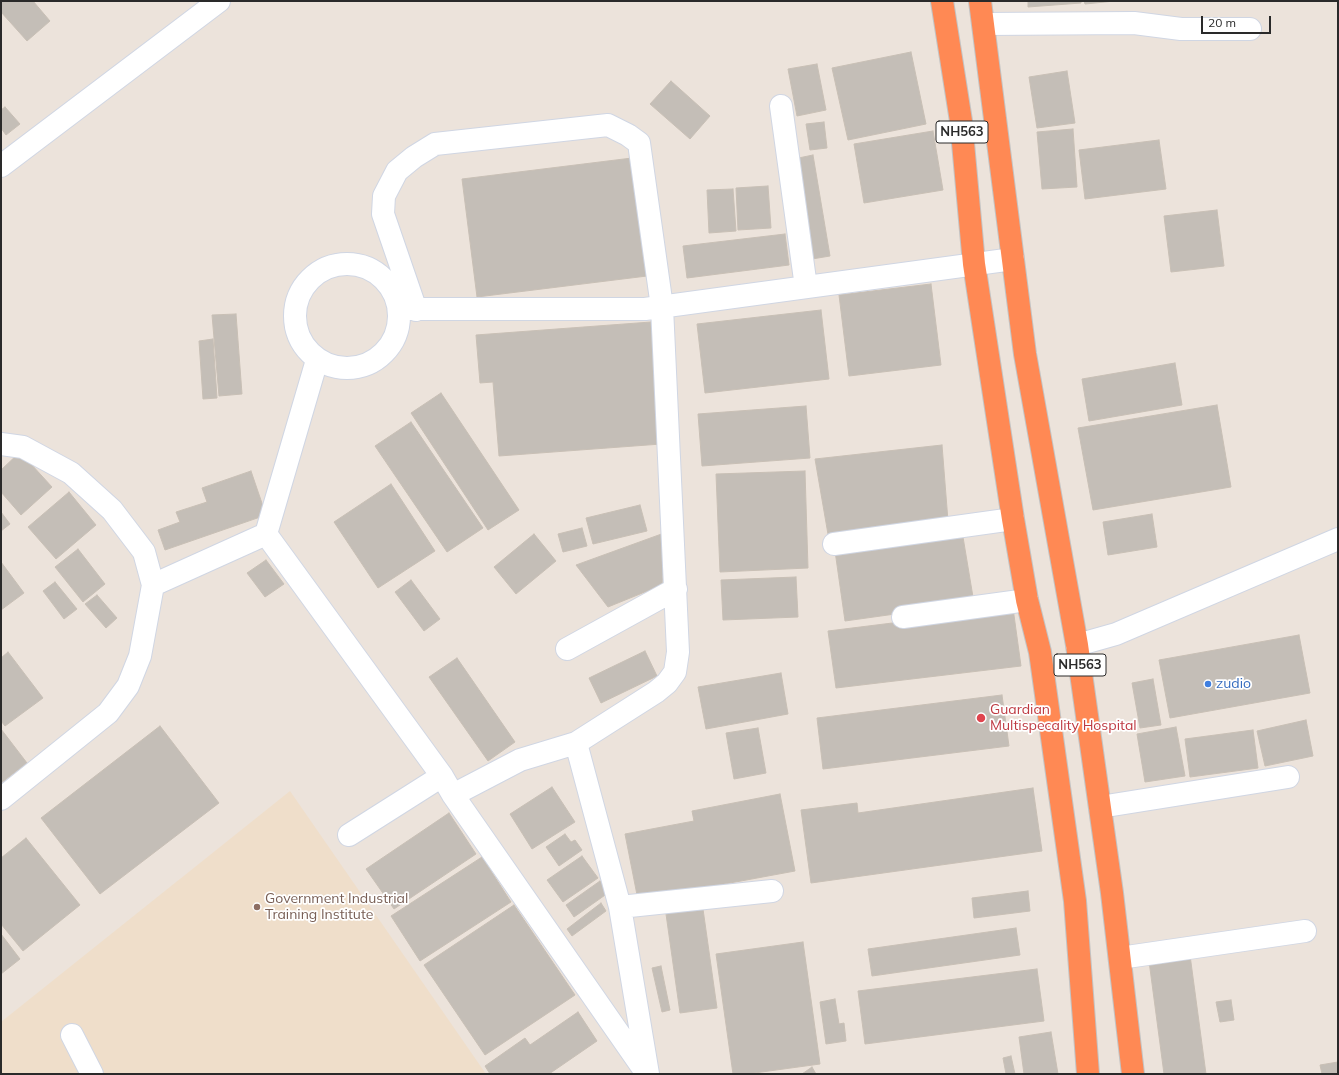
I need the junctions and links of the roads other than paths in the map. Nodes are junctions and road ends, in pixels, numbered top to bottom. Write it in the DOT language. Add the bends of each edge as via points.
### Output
graph roads {
  1 [pos="219,1"];
  2 [pos="942,1"];
  3 [pos="980,1"];
  4 [pos="984,24"];
  5 [pos="1250,29"];
  6 [pos="781,106"];
  7 [pos="1,166"];
  8 [pos="1013,259"];
  9 [pos="974,264"];
  10 [pos="806,287"];
  11 [pos="662,307"];
  12 [pos="408,310"];
  13 [pos="317,360"];
  14 [pos="1,444"];
  15 [pos="1013,519"];
  16 [pos="266,534"];
  17 [pos="1338,539"];
  18 [pos="834,544"];
  19 [pos="153,585"];
  20 [pos="676,589"];
  21 [pos="1028,600"];
  22 [pos="903,617"];
  23 [pos="1077,645"];
  24 [pos="567,650"];
  25 [pos="576,743"];
  26 [pos="442,776"];
  27 [pos="1288,777"];
  28 [pos="453,795"];
  29 [pos="1,799"];
  30 [pos="1100,807"];
  31 [pos="349,835"];
  32 [pos="772,891"];
  33 [pos="620,906"];
  34 [pos="1305,931"];
  35 [pos="1120,958"];
  36 [pos="72,1036"];
  37 [pos="92,1074"];
  38 [pos="648,1074"];
  39 [pos="1088,1074"];
  40 [pos="1133,1074"];
  1 -- 7 [label="street"];
  2 -- 9 [label="highway, NH563" via="961,121"];
  3 -- 4 [label="highway, NH563"];
  4 -- 5 [label="street" via="1134,23 1181,29"];
  4 -- 8 [label="highway, NH563"];
  6 -- 10 [label="street"];
  8 -- 9 [label="street"];
  8 -- 23 [label="highway, NH563" via="1025,354"];
  9 -- 10 [label="street"];
  9 -- 15 [label="highway, NH563"];
  10 -- 11 [label="street"];
  11 -- 12 [label="street"];
  11 -- 12 [label="street" via="639,143 608,125 435,144 397,171 384,196 382,214"];
  11 -- 20 [label="street"];
  12 -- 13 [label="street" via="388,349 372,363 352,369 331,366"];
  12 -- 13 [label="street" via="379,275 360,266 340,264 320,271 305,284 296,303 295,324 302,343"];
  13 -- 16 [label="street"];
  14 -- 19 [label="street" via="23,446 71,473 112,510 144,552"];
  15 -- 18 [label="street"];
  15 -- 21 [label="highway, NH563"];
  16 -- 19 [label="street"];
  16 -- 26 [label="street"];
  17 -- 23 [label="street" via="1116,634"];
  19 -- 29 [label="street" via="140,656 128,686 108,713"];
  20 -- 24 [label="street"];
  20 -- 25 [label="street" via="678,652 675,672 656,692"];
  21 -- 22 [label="street"];
  21 -- 39 [label="highway, NH563" via="1040,652 1074,893"];
  23 -- 30 [label="highway, NH563"];
  25 -- 28 [label="street" via="520,760"];
  25 -- 33 [label="street"];
  26 -- 28 [label="street"];
  26 -- 31 [label="street"];
  27 -- 30 [label="street"];
  28 -- 38 [label="street"];
  30 -- 35 [label="highway, NH563"];
  32 -- 33 [label="street"];
  33 -- 38 [label="street"];
  34 -- 35 [label="street"];
  35 -- 40 [label="highway, NH563"];
  36 -- 37 [label="street"];
}
